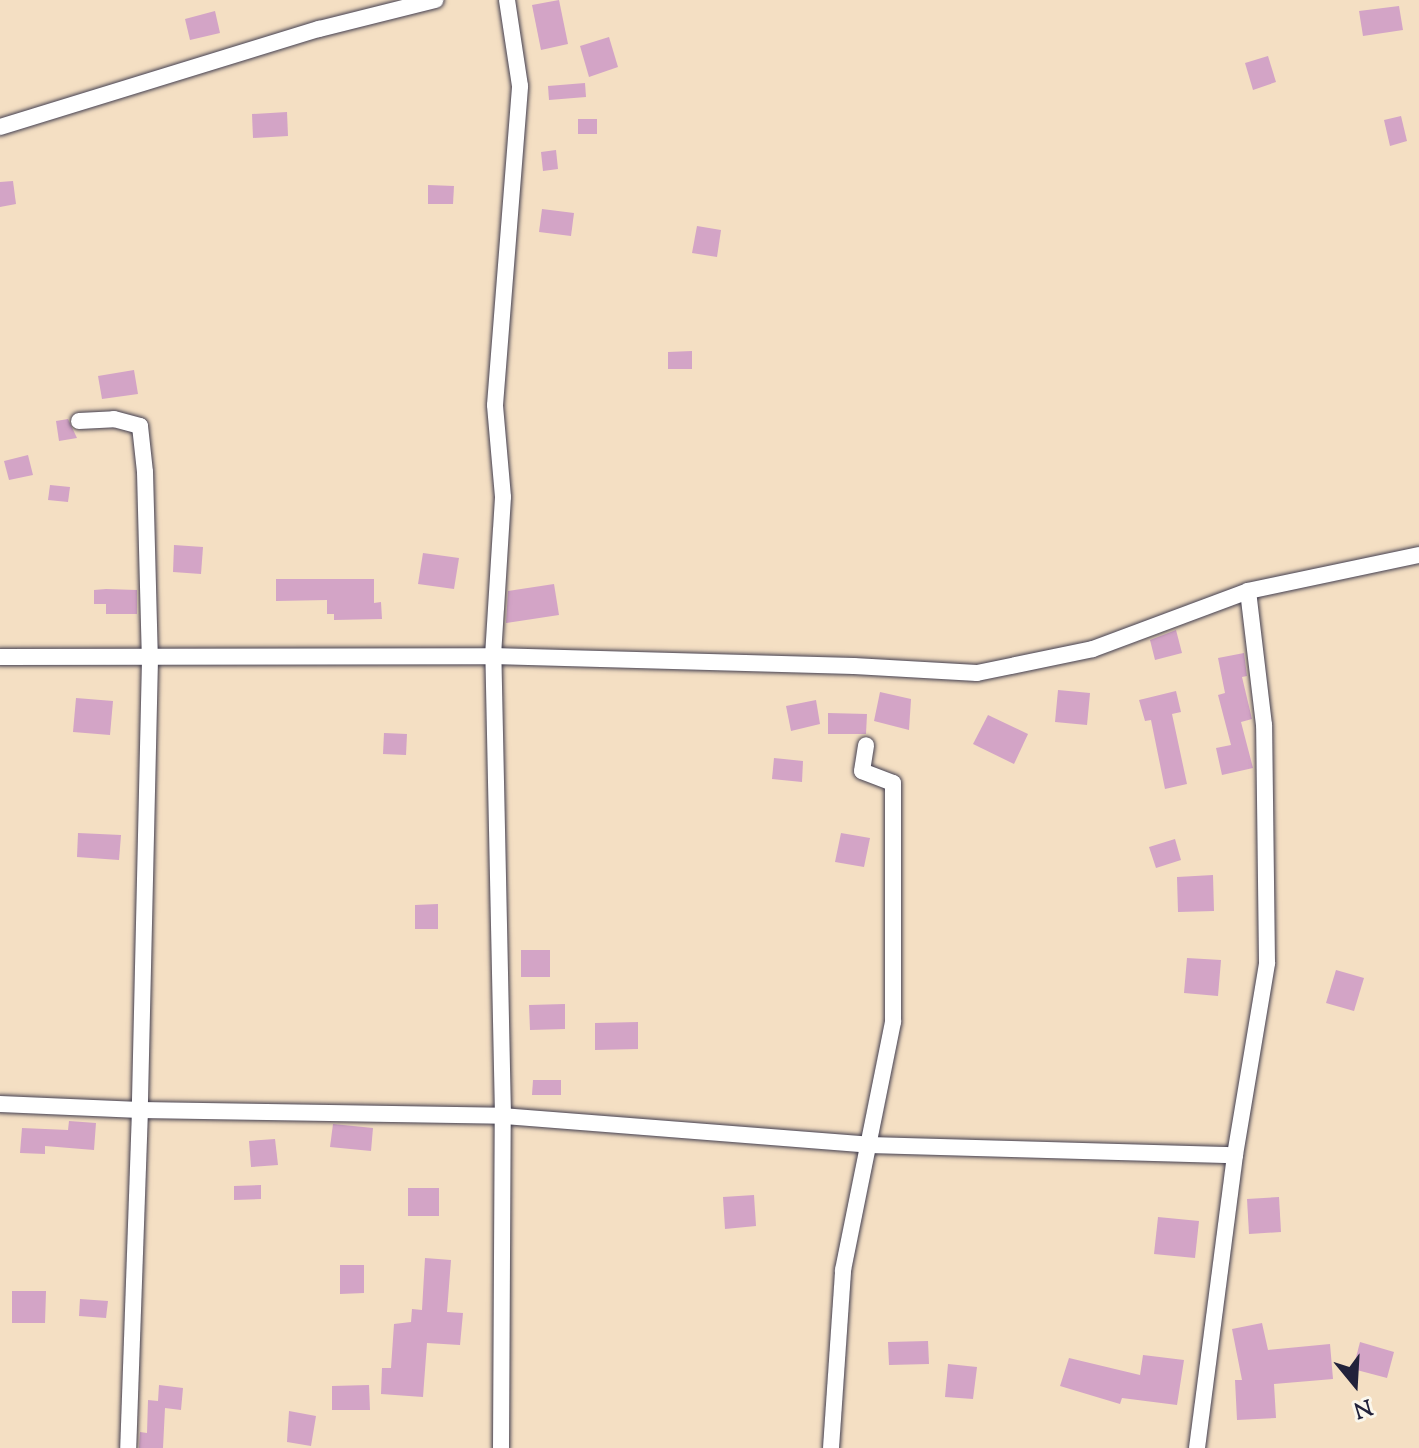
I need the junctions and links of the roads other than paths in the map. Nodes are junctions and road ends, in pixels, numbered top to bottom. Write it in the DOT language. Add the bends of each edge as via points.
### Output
graph roads {
  1 [pos="435,0"];
  2 [pos="507,0"];
  3 [pos="0,127"];
  4 [pos="79,421"];
  5 [pos="1419,555"];
  6 [pos="1248,591"];
  7 [pos="493,656"];
  8 [pos="0,657"];
  9 [pos="150,659"];
  10 [pos="866,745"];
  11 [pos="0,1104"];
  12 [pos="140,1110"];
  13 [pos="503,1116"];
  14 [pos="868,1145"];
  15 [pos="1235,1155"];
  16 [pos="128,1448"];
  17 [pos="501,1448"];
  18 [pos="831,1448"];
  19 [pos="1197,1448"];
  1 -- 3 [label="street" via="319,29"];
  2 -- 7 [label="street" via="520,86 495,405 503,497"];
  4 -- 9 [label="street" via="114,419 140,426"];
  5 -- 6 [label="street"];
  6 -- 7 [label="street" via="1093,649 977,673"];
  6 -- 15 [label="street" via="1264,725 1267,963"];
  7 -- 9 [label="street"];
  7 -- 13 [label="street"];
  8 -- 9 [label="street"];
  9 -- 12 [label="street"];
  10 -- 14 [label="street" via="862,771 893,783 896,884 893,1022"];
  11 -- 12 [label="street"];
  12 -- 13 [label="street"];
  12 -- 16 [label="street"];
  13 -- 14 [label="street"];
  13 -- 17 [label="street"];
  14 -- 15 [label="street"];
  14 -- 18 [label="street" via="843,1270"];
  15 -- 19 [label="street"];
}
